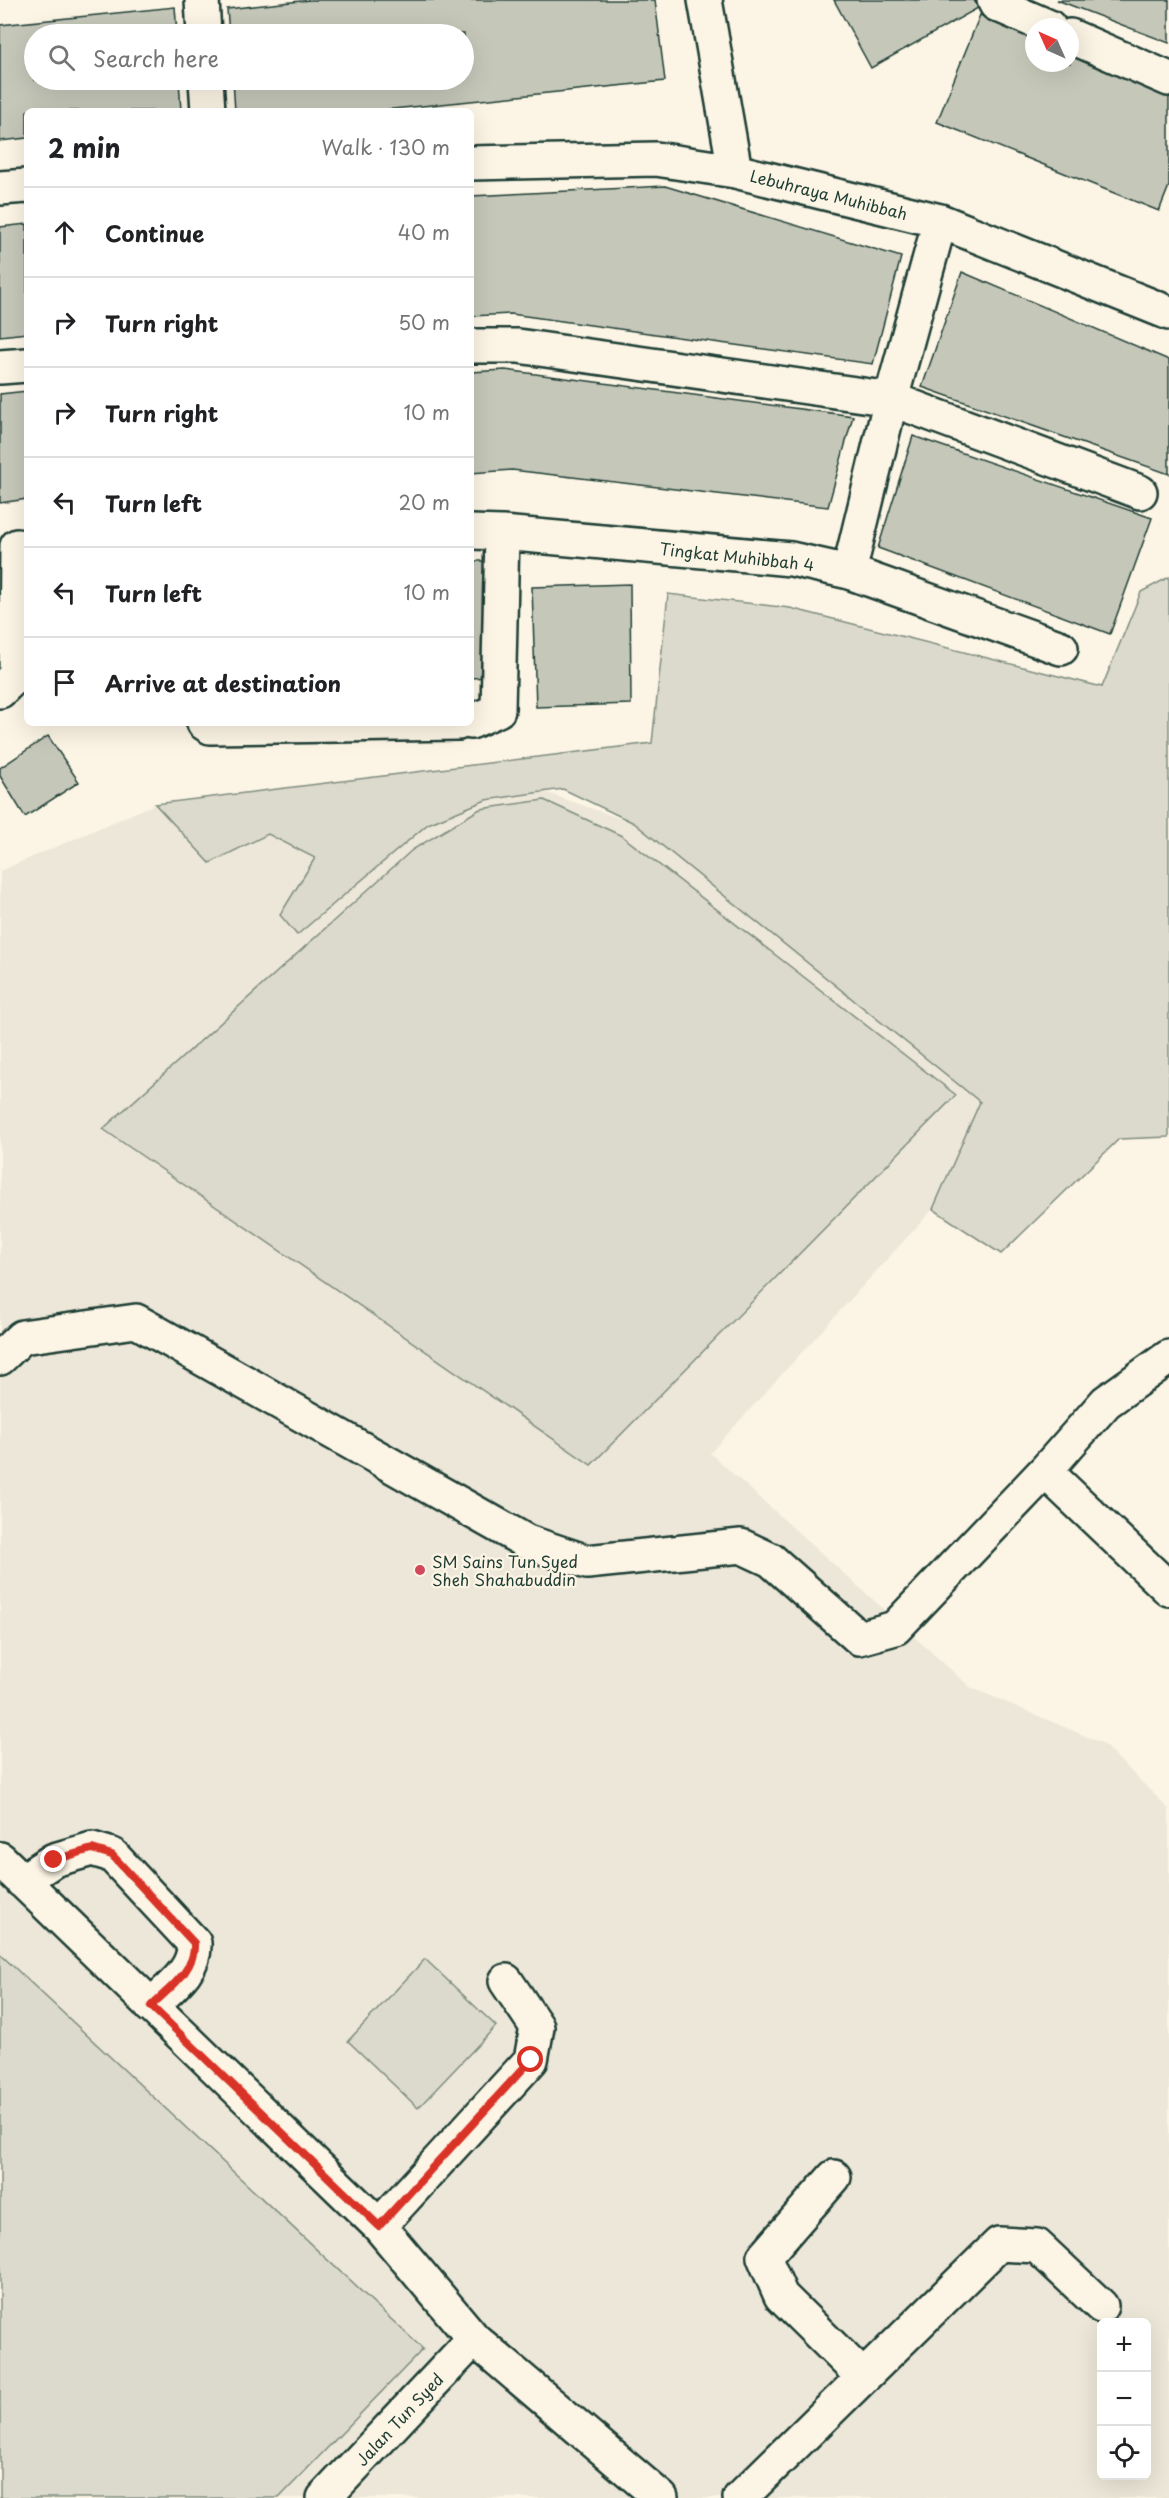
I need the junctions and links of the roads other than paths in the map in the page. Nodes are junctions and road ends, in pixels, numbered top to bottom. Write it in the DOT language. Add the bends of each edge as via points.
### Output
graph roads {
  1 [pos="202,0"];
  2 [pos="705,0"];
  3 [pos="994,0"];
  4 [pos="1028,18"];
  5 [pos="203,24"];
  6 [pos="1079,40"];
  7 [pos="1169,79"];
  8 [pos="207,90"];
  9 [pos="208,108"];
  10 [pos="474,163"];
  11 [pos="735,171"];
  12 [pos="24,186"];
  13 [pos="0,188"];
  14 [pos="940,220"];
  15 [pos="1169,314"];
  16 [pos="474,346"];
  17 [pos="24,364"];
  18 [pos="0,367"];
  19 [pos="891,399"];
  20 [pos="1140,492"];
  21 [pos="487,532"];
  22 [pos="15,546"];
  23 [pos="849,572"];
  24 [pos="1061,648"];
  25 [pos="0,691"];
  26 [pos="474,722"];
  27 [pos="208,726"];
  28 [pos="272,726"];
  29 [pos="1169,1357"];
  30 [pos="0,1358"];
  31 [pos="1046,1471"];
  32 [pos="1169,1589"];
  33 [pos="11,1870"];
  34 [pos="506,1981"];
  35 [pos="151,2006"];
  36 [pos="834,2176"];
  37 [pos="379,2226"];
  38 [pos="1101,2306"];
  39 [pos="474,2339"];
  40 [pos="862,2376"];
  41 [pos="324,2498"];
  42 [pos="661,2498"];
  43 [pos="741,2498"];
  1 -- 5 [label="street"];
  2 -- 11 [label="street"];
  3 -- 4 [label="street"];
  6 -- 7 [label="street"];
  8 -- 9 [label="street"];
  10 -- 11 [label="street, Lebuhraya Muhibbah" via="656,159"];
  11 -- 14 [label="street, Lebuhraya Muhibbah"];
  12 -- 13 [label="street"];
  14 -- 15 [label="street, Lebuhraya Muhibbah"];
  14 -- 19 [label="street"];
  16 -- 19 [label="street" via="518,346"];
  17 -- 18 [label="street"];
  19 -- 20 [label="street"];
  19 -- 23 [label="street"];
  21 -- 23 [label="street, Tingkat Muhibbah 4" via="791,559"];
  21 -- 26 [label="street" via="498,710"];
  22 -- 25 [label="street" via="16,675"];
  23 -- 24 [label="street, Tingkat Muhibbah 4"];
  27 -- 28 [label="street"];
  29 -- 31 [label="street" via="1106,1402"];
  30 -- 31 [label="street" via="22,1337 136,1321 527,1542 587,1562 741,1546 771,1560 859,1638 895,1628"];
  31 -- 32 [label="street"];
  33 -- 35 [label="street"];
  33 -- 35 [label="street" via="92,1849 112,1855 194,1943 195,1955 189,1967"];
  34 -- 37 [label="street" via="537,2027 531,2060"];
  35 -- 37 [label="street"];
  36 -- 40 [label="street" via="764,2257 781,2296"];
  37 -- 39 [label="street"];
  38 -- 40 [label="street" via="1037,2246 999,2244"];
  39 -- 41 [label="street, Jalan Tun Syed"];
  39 -- 42 [label="street"];
  40 -- 43 [label="street"];
}
